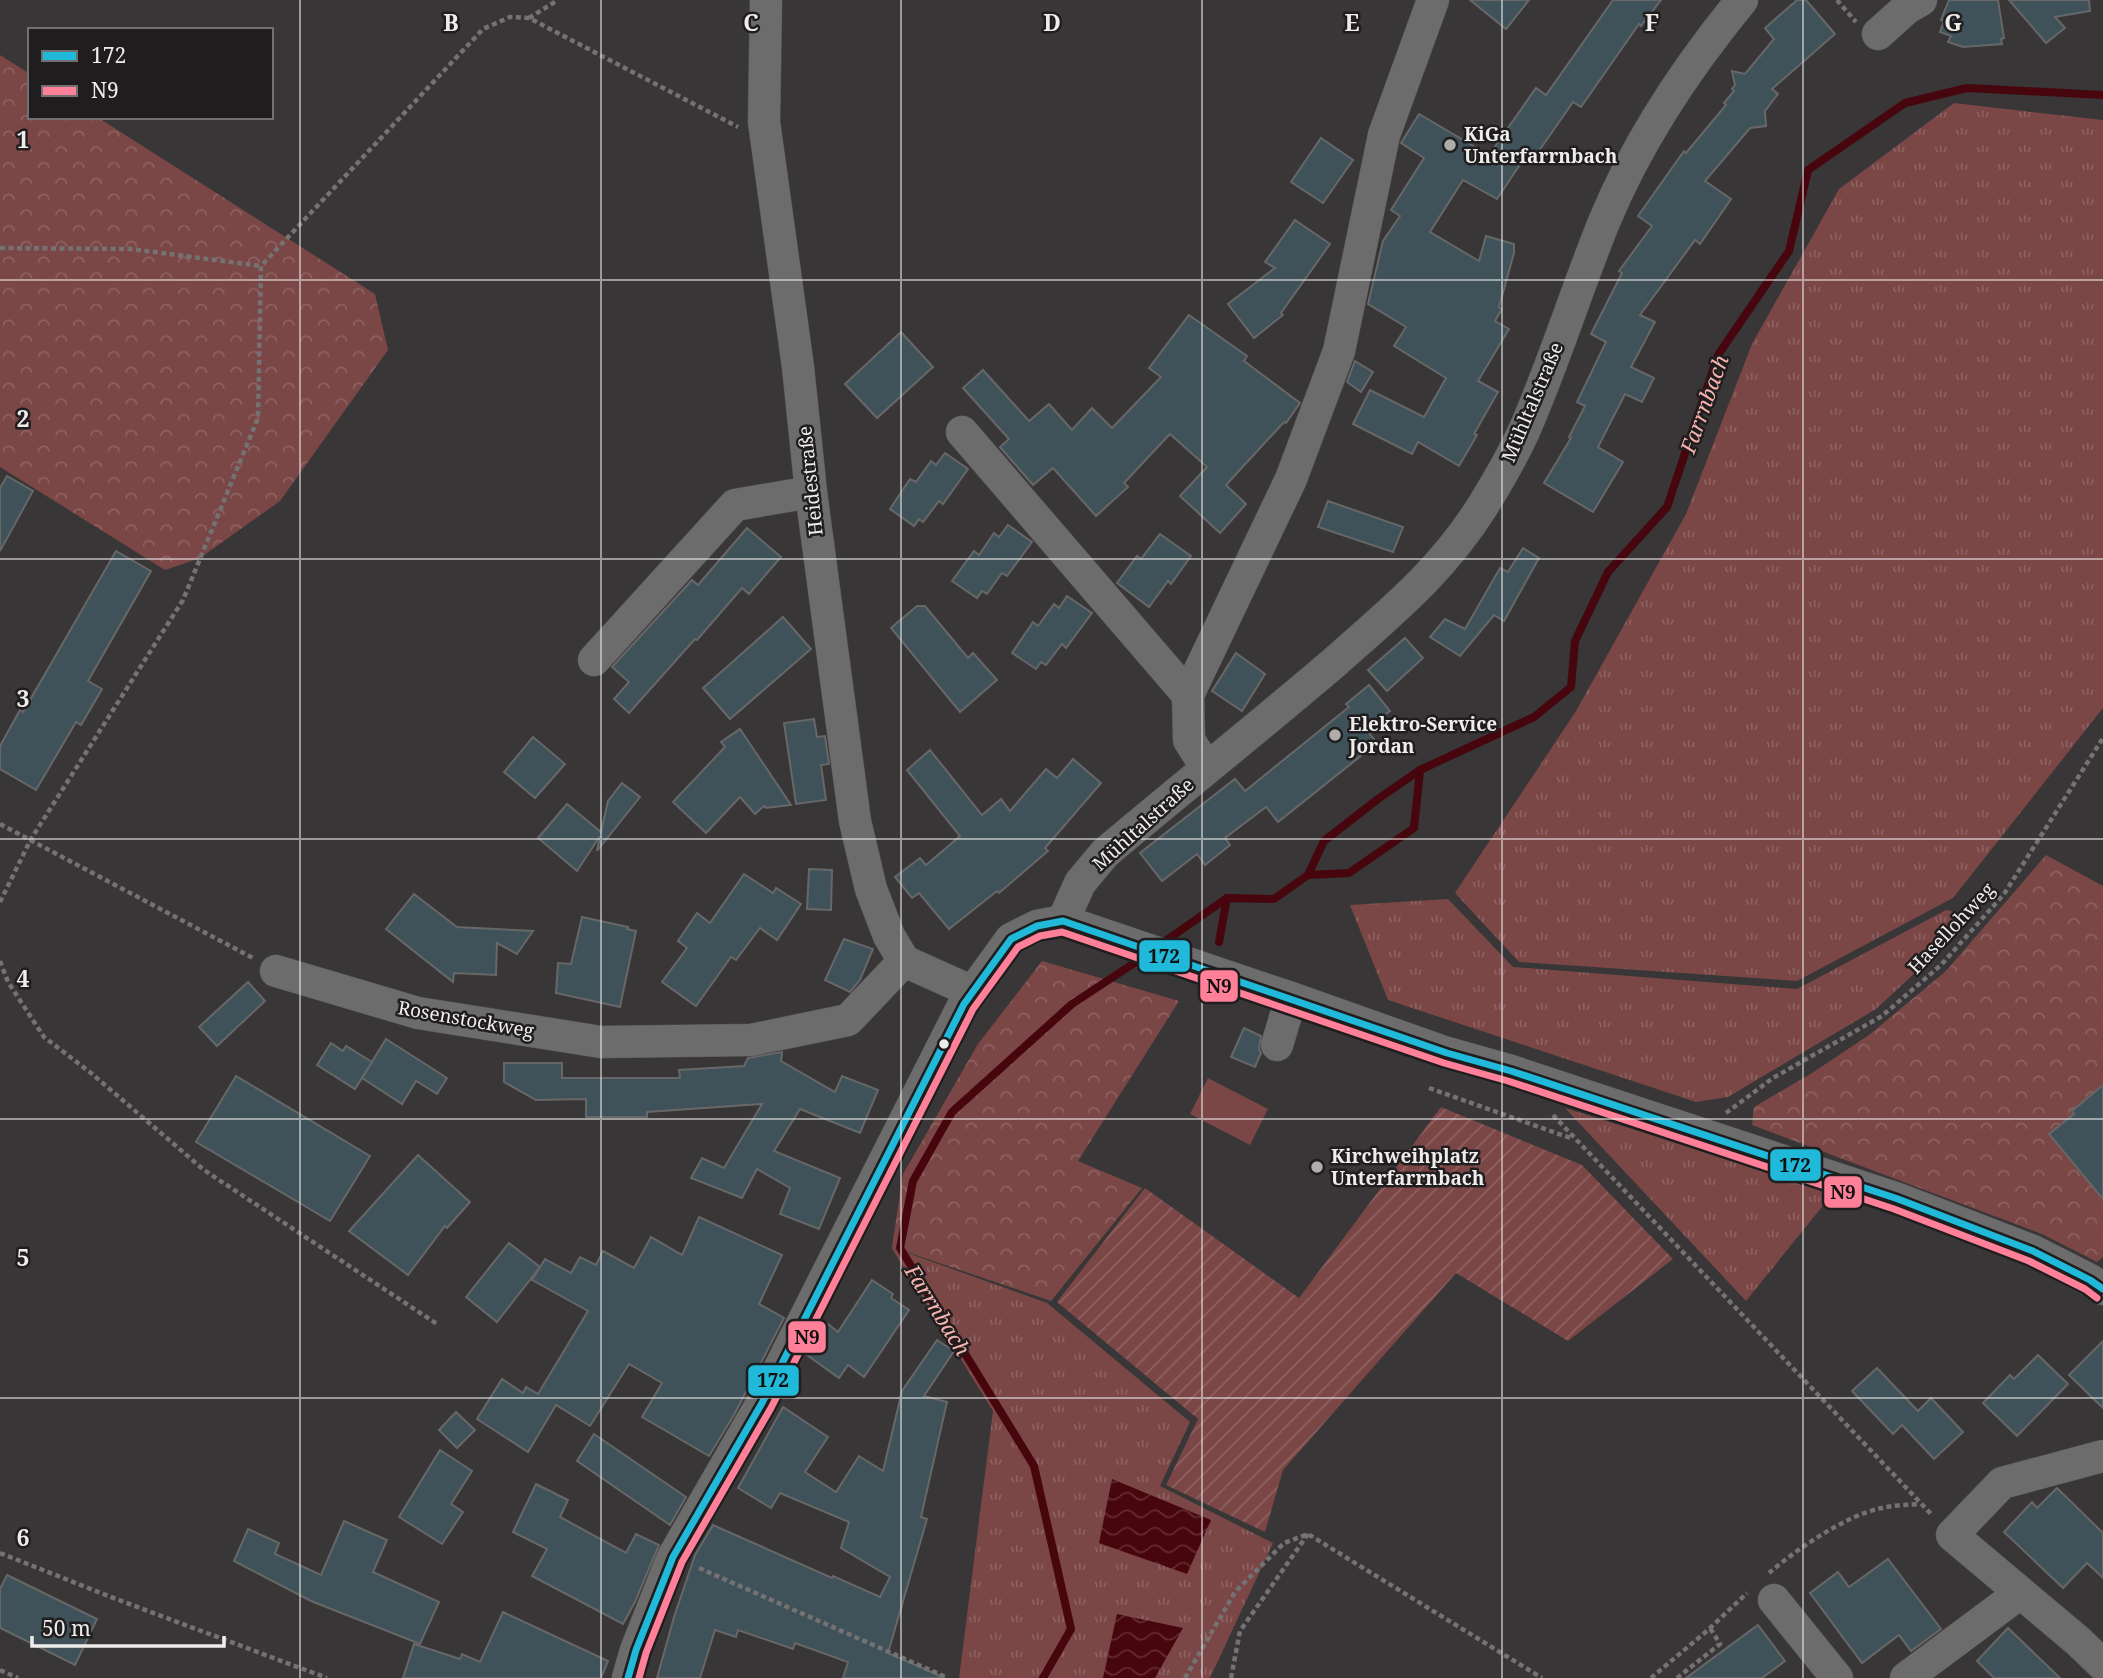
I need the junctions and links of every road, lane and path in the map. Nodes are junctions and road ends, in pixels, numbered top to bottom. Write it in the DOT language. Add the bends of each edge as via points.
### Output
graph roads {
  1 [pos="558,0"];
  2 [pos="766,0"];
  3 [pos="1433,0"];
  4 [pos="1742,0"];
  5 [pos="1921,0"];
  6 [pos="529,18"];
  7 [pos="1878,34"];
  8 [pos="764,122"];
  9 [pos="0,248"];
  10 [pos="261,267"];
  11 [pos="962,432"];
  12 [pos="811,492"];
  13 [pos="594,660"];
  14 [pos="1188,695"];
  15 [pos="2103,738"];
  16 [pos="1206,767"];
  17 [pos="0,824"];
  18 [pos="31,839"];
  19 [pos="0,902"];
  20 [pos="1063,921"];
  21 [pos="0,961"];
  22 [pos="904,961"];
  23 [pos="276,971"];
  24 [pos="973,992"];
  25 [pos="1291,998"];
  26 [pos="1277,1045"];
  27 [pos="1429,1088"];
  28 [pos="1548,1110"];
  29 [pos="1698,1133"];
  30 [pos="1576,1140"];
  31 [pos="2103,1289"];
  32 [pos="437,1324"];
  33 [pos="2103,1456"];
  34 [pos="1308,1534"];
  35 [pos="1952,1535"];
  36 [pos="0,1553"];
  37 [pos="673,1557"];
  38 [pos="2020,1593"];
  39 [pos="1774,1600"];
  40 [pos="1710,1629"];
  41 [pos="2103,1665"];
  42 [pos="0,1670"];
  43 [pos="18,1678"];
  44 [pos="327,1678"];
  45 [pos="628,1678"];
  46 [pos="948,1678"];
  47 [pos="1185,1678"];
  48 [pos="1231,1678"];
  49 [pos="1542,1678"];
  50 [pos="1677,1678"];
  51 [pos="1837,1678"];
  52 [pos="1906,1678"];
  1 -- 6 [label="path"];
  2 -- 8 [label="street, Heidestraße"];
  3 -- 14 [label="street, Mühltalstraße" via="1384,135 1339,351 1290,479"];
  4 -- 16 [label="street, Mühltalstraße" via="1682,79 1626,174 1524,432 1460,540 1406,600"];
  5 -- 7 [label="street"];
  6 -- 8 [label="path" via="746,131"];
  6 -- 10 [label="path" via="510,17 483,29"];
  8 -- 12 [label="street, Heidestraße"];
  9 -- 10 [label="path" via="131,249"];
  10 -- 18 [label="path" via="258,418 183,600"];
  11 -- 14 [label="street"];
  12 -- 13 [label="street" via="735,505"];
  12 -- 22 [label="street, Heidestraße" via="855,821 872,889 889,936"];
  14 -- 16 [label="street, Mühltalstraße" via="1189,740"];
  15 -- 29 [label="path, Hasellohweg" via="2004,894 1941,965 1882,1016 1773,1078"];
  16 -- 20 [label="street, Mühltalstraße" via="1105,853 1080,883"];
  17 -- 18 [label="path"];
  18 -- 19 [label="path"];
  18 -- 23 [label="path"];
  20 -- 24 [label="street" via="1037,926 1011,939"];
  20 -- 25 [label="street"];
  21 -- 32 [label="path" via="8,982 44,1037 204,1170"];
  22 -- 23 [label="street, Rosenstockweg" via="848,1020 751,1040 601,1042 418,1013"];
  22 -- 24 [label="street"];
  24 -- 37 [label="street" via="762,1403"];
  25 -- 26 [label="street"];
  25 -- 29 [label="street" via="1447,1054"];
  27 -- 30 [label="path"];
  28 -- 30 [label="path"];
  29 -- 31 [label="street" via="1898,1199 2033,1251"];
  30 -- 35 [label="path"];
  33 -- 35 [label="street" via="2002,1483"];
  34 -- 47 [label="path" via="1284,1543 1235,1592"];
  34 -- 48 [label="path" via="1240,1631"];
  34 -- 49 [label="path"];
  35 -- 38 [label="street"];
  36 -- 44 [label="path"];
  37 -- 45 [label="street"];
  37 -- 46 [label="path"];
  38 -- 41 [label="street"];
  38 -- 52 [label="street"];
  39 -- 51 [label="street"];
  40 -- 50 [label="path" via="1720,1644"];
  42 -- 43 [label="path"];
}
